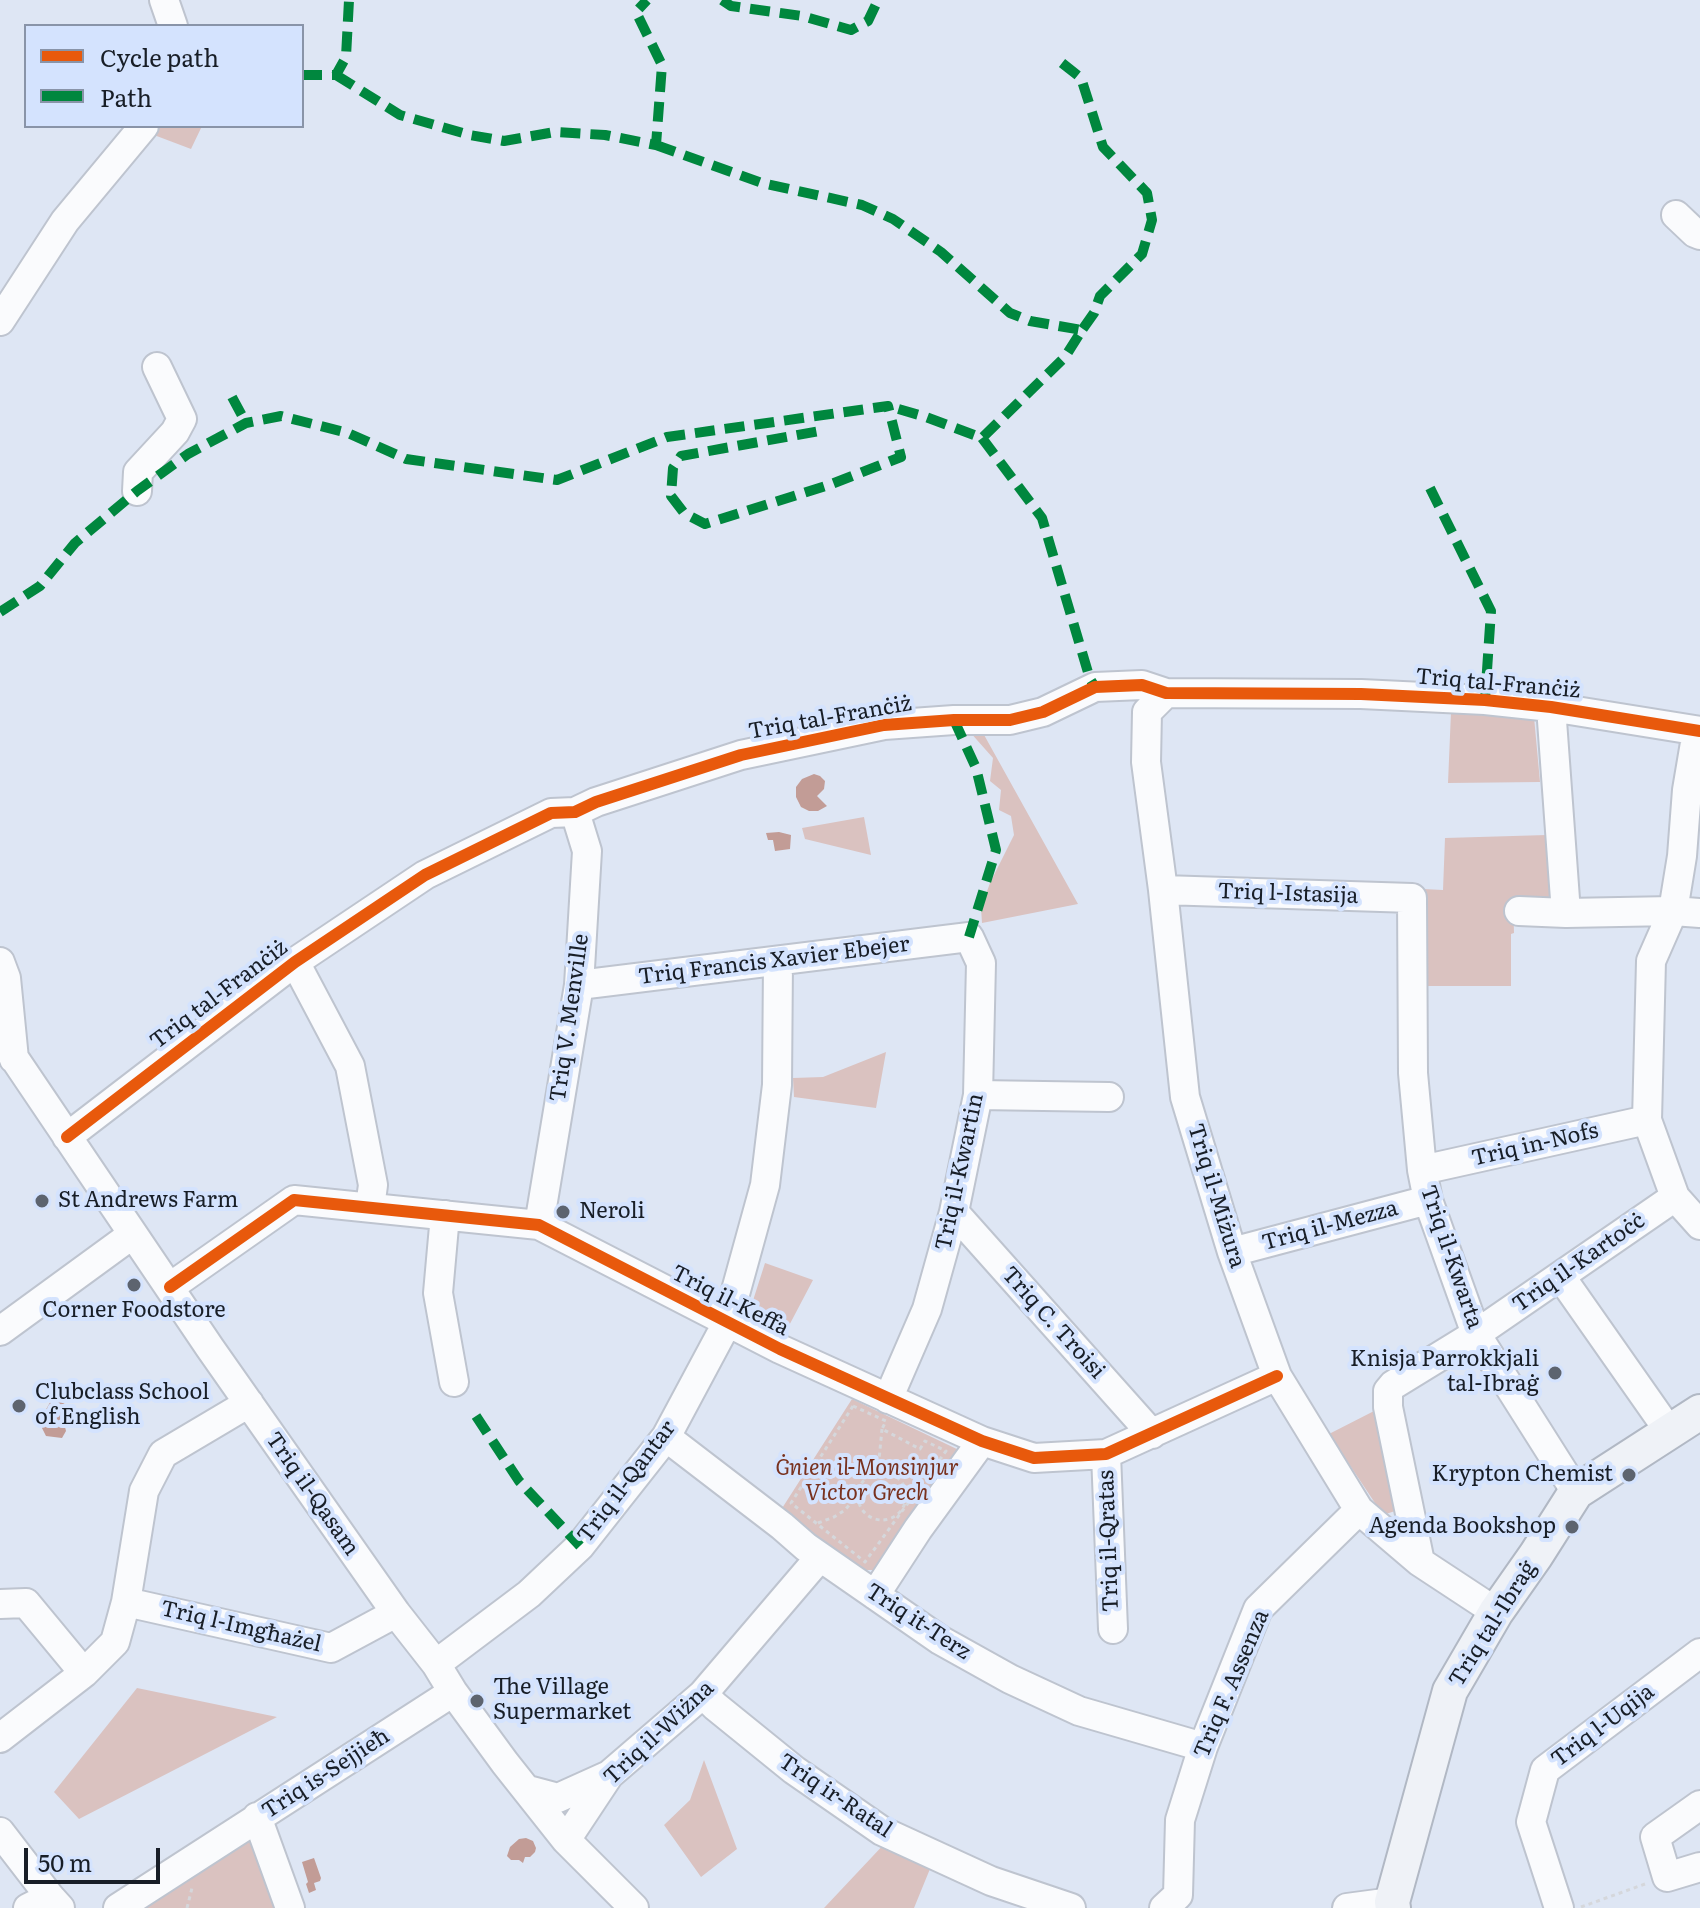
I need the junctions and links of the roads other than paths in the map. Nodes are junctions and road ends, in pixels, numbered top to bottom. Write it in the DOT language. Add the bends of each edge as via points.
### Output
graph roads {
  1 [pos="164,0"];
  2 [pos="172,24"];
  3 [pos="142,128"];
  4 [pos="1676,215"];
  5 [pos="1700,235"];
  6 [pos="0,321"];
  7 [pos="157,367"];
  8 [pos="137,491"];
  9 [pos="1166,693"];
  10 [pos="1551,707"];
  11 [pos="1698,731"];
  12 [pos="575,812"];
  13 [pos="1163,890"];
  14 [pos="1412,898"];
  15 [pos="1519,911"];
  16 [pos="1686,912"];
  17 [pos="1566,913"];
  18 [pos="969,937"];
  19 [pos="0,962"];
  20 [pos="295,962"];
  21 [pos="778,962"];
  22 [pos="579,985"];
  23 [pos="7,1048"];
  24 [pos="978,1095"];
  25 [pos="1109,1097"];
  26 [pos="1647,1120"];
  27 [pos="67,1137"];
  28 [pos="1422,1170"];
  29 [pos="1675,1197"];
  30 [pos="1428,1200"];
  31 [pos="370,1207"];
  32 [pos="954,1212"];
  33 [pos="445,1215"];
  34 [pos="539,1225"];
  35 [pos="1700,1225"];
  36 [pos="133,1234"];
  37 [pos="1232,1252"];
  38 [pos="1561,1277"];
  39 [pos="170,1287"];
  40 [pos="727,1323"];
  41 [pos="0,1331"];
  42 [pos="1476,1334"];
  43 [pos="1277,1376"];
  44 [pos="454,1382"];
  45 [pos="888,1399"];
  46 [pos="249,1403"];
  47 [pos="1700,1412"];
  48 [pos="1669,1431"];
  49 [pos="1152,1434"];
  50 [pos="666,1437"];
  51 [pos="982,1441"];
  52 [pos="1106,1454"];
  53 [pos="1576,1492"];
  54 [pos="1359,1510"];
  55 [pos="820,1557"];
  56 [pos="1420,1562"];
  57 [pos="875,1595"];
  58 [pos="126,1602"];
  59 [pos="0,1604"];
  60 [pos="1496,1612"];
  61 [pos="396,1613"];
  62 [pos="1113,1629"];
  63 [pos="1700,1653"];
  64 [pos="436,1664"];
  65 [pos="84,1673"];
  66 [pos="453,1692"];
  67 [pos="703,1694"];
  68 [pos="0,1738"];
  69 [pos="1203,1747"];
  70 [pos="609,1775"];
  71 [pos="528,1790"];
  72 [pos="1700,1805"];
  73 [pos="257,1817"];
  74 [pos="0,1832"];
  75 [pos="566,1840"];
  76 [pos="1700,1867"];
  77 [pos="1171,1901"];
  78 [pos="617,1903"];
  79 [pos="46,1904"];
  80 [pos="1393,1905"];
  81 [pos="118,1908"];
  82 [pos="290,1908"];
  83 [pos="1071,1908"];
  84 [pos="1347,1908"];
  85 [pos="1559,1908"];
  1 -- 2 [label="street"];
  3 -- 6 [label="street" via="65,221"];
  4 -- 5 [label="street"];
  7 -- 8 [label="street" via="182,419 138,472"];
  9 -- 10 [label="street, Triq tal-Franċiż" via="1361,694"];
  9 -- 12 [label="street, Triq tal-Franċiż" via="1142,685 1095,687 1043,712 1010,720 884,725 741,755"];
  9 -- 13 [label="street, Triq il-Miżura" via="1147,712 1146,762"];
  10 -- 11 [label="street, Triq tal-Franċiż"];
  10 -- 17 [label="street"];
  11 -- 16 [label="street" via="1682,856"];
  12 -- 20 [label="street, Triq tal-Franċiż" via="551,813 425,875"];
  12 -- 22 [label="street, Triq V. Menville" via="587,851"];
  13 -- 14 [label="street, Triq l-Istasija"];
  13 -- 37 [label="street, Triq il-Miżura" via="1185,1097"];
  14 -- 28 [label="street, Triq il-Kwarta" via="1413,1073"];
  15 -- 17 [label="street"];
  16 -- 17 [label="street"];
  16 -- 26 [label="street" via="1651,961"];
  18 -- 21 [label="street, Triq Francis Xavier Ebejer"];
  18 -- 24 [label="street, Triq il-Kwartin" via="981,963"];
  19 -- 23 [label="street" via="6,978"];
  20 -- 27 [label="street, Triq tal-Franċiż"];
  20 -- 31 [label="street" via="350,1066 373,1185"];
  21 -- 22 [label="street, Triq Francis Xavier Ebejer"];
  21 -- 40 [label="street, Triq il-Qantar" via="777,1085 765,1185"];
  22 -- 34 [label="street, Triq V. Menville"];
  23 -- 27 [label="street, Triq il-Qasam"];
  24 -- 25 [label="street"];
  24 -- 32 [label="street, Triq il-Kwartin"];
  26 -- 28 [label="street, Triq in-Nofs"];
  26 -- 29 [label="street"];
  27 -- 36 [label="street, Triq il-Qasam"];
  28 -- 30 [label="street, Triq il-Kwarta"];
  29 -- 35 [label="street"];
  29 -- 38 [label="street, Triq il-Kartoċċ"];
  30 -- 37 [label="street, Triq il-Mezza"];
  30 -- 42 [label="street, Triq il-Kwarta"];
  31 -- 33 [label="street, Triq il-Keffa"];
  31 -- 39 [label="street, Triq il-Keffa" via="294,1200"];
  32 -- 45 [label="street, Triq il-Kwartin" via="927,1309"];
  32 -- 49 [label="street, Triq C. Troisi"];
  33 -- 34 [label="street, Triq il-Keffa"];
  33 -- 44 [label="street" via="438,1293"];
  34 -- 40 [label="street, Triq il-Keffa"];
  36 -- 39 [label="street, Triq il-Qasam"];
  36 -- 41 [label="street"];
  37 -- 43 [label="street, Triq il-Miżura"];
  38 -- 42 [label="street, Triq il-Kartoċċ"];
  38 -- 48 [label="street"];
  39 -- 46 [label="street, Triq il-Qasam"];
  40 -- 45 [label="street, Triq il-Keffa"];
  40 -- 50 [label="street, Triq il-Qantar"];
  42 -- 53 [label="street, Triq il-Kwarta"];
  42 -- 56 [label="street, Triq il-Kartoċċ" via="1388,1391"];
  43 -- 49 [label="street, Triq il-Keffa"];
  43 -- 54 [label="street, Triq il-Miżura"];
  45 -- 51 [label="street, Triq il-Keffa"];
  46 -- 58 [label="street" via="163,1454 144,1491"];
  46 -- 61 [label="street, Triq il-Qasam"];
  47 -- 48 [label="main road, Triq tal-Ibraġ"];
  48 -- 53 [label="main road, Triq tal-Ibraġ"];
  49 -- 52 [label="street, Triq il-Keffa"];
  50 -- 55 [label="street, Triq it-Terz"];
  50 -- 64 [label="street, Triq il-Qantar" via="580,1546 529,1594"];
  51 -- 52 [label="street, Triq il-Keffa" via="1034,1458"];
  51 -- 57 [label="street"];
  52 -- 62 [label="street, Triq il-Qratas"];
  53 -- 60 [label="main road, Triq tal-Ibraġ"];
  54 -- 56 [label="street, Triq il-Miżura"];
  54 -- 69 [label="street, Triq F. Assenza" via="1258,1609"];
  55 -- 57 [label="street, Triq it-Terz"];
  55 -- 67 [label="street, Triq il-Wiżna"];
  56 -- 60 [label="street, Triq il-Miżura"];
  57 -- 69 [label="street, Triq it-Terz" via="940,1640 1079,1711"];
  58 -- 61 [label="street, Triq l-Imgħażel" via="331,1648"];
  58 -- 65 [label="street" via="115,1642"];
  59 -- 65 [label="street" via="26,1603"];
  60 -- 80 [label="main road, Triq tal-Ibraġ" via="1450,1691"];
  61 -- 64 [label="street, Triq il-Qasam"];
  63 -- 85 [label="street, Triq l-Uqija" via="1545,1770 1531,1822"];
  64 -- 66 [label="street, Triq il-Qasam"];
  65 -- 68 [label="street"];
  66 -- 71 [label="street, Triq il-Qasam"];
  66 -- 73 [label="street, Triq is-Sejjieħ"];
  67 -- 70 [label="street, Triq il-Wiżna"];
  67 -- 83 [label="street, Triq ir-Ratal" via="794,1770 882,1831 991,1881"];
  69 -- 77 [label="street, Triq F. Assenza" via="1180,1820"];
  70 -- 71 [label="street" via="558,1798"];
  70 -- 75 [label="street, Triq il-Wiżna"];
  71 -- 75 [label="street, Triq il-Qasam"];
  72 -- 76 [label="street" via="1655,1837 1667,1877"];
  73 -- 81 [label="street, Triq is-Sejjieħ"];
  73 -- 82 [label="street"];
  74 -- 79 [label="street"];
  75 -- 78 [label="street, Triq il-Qasam"];
  80 -- 84 [label="street"];
}
